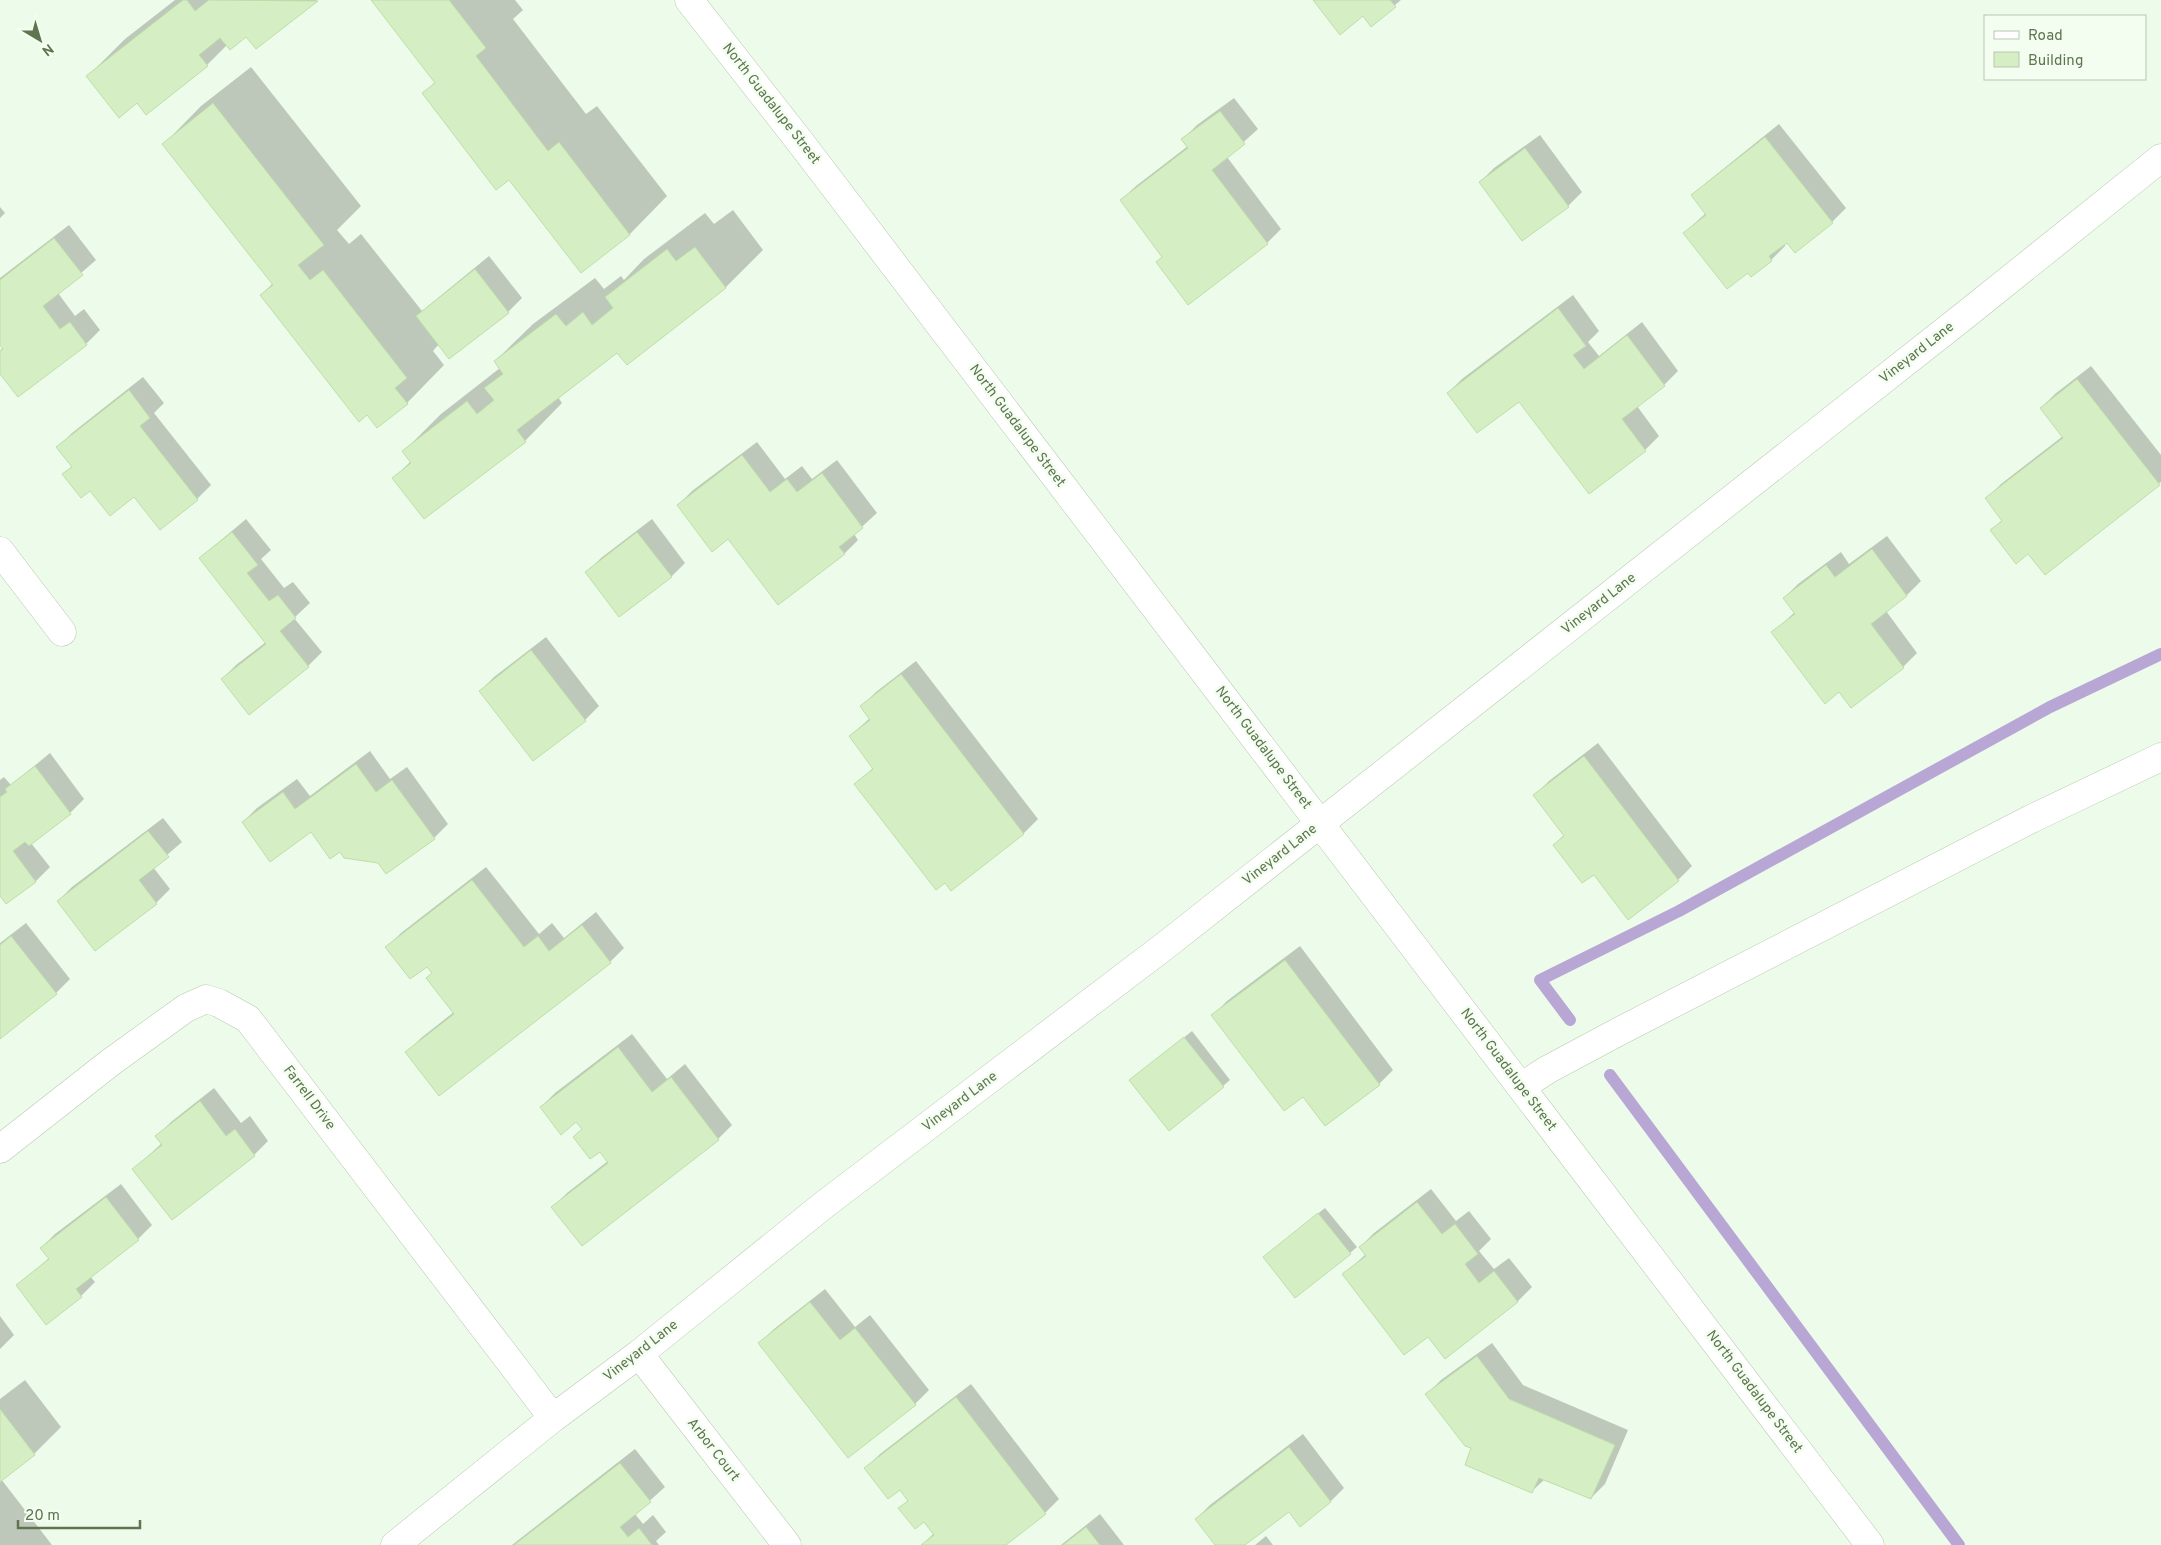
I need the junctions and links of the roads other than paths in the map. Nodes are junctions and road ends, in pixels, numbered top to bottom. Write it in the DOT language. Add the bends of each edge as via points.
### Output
graph roads {
  1 [pos="690,0"];
  2 [pos="2161,158"];
  3 [pos="0,551"];
  4 [pos="62,632"];
  5 [pos="2161,757"];
  6 [pos="1320,824"];
  7 [pos="1521,1087"];
  8 [pos="0,1149"];
  9 [pos="639,1354"];
  10 [pos="553,1418"];
  11 [pos="395,1545"];
  12 [pos="787,1545"];
  13 [pos="1870,1545"];
  1 -- 6 [label="street, North Guadalupe Street"];
  2 -- 6 [label="street, Vineyard Lane"];
  3 -- 4 [label="street"];
  5 -- 7 [label="street" via="2031,818 1563,1062"];
  6 -- 7 [label="street, North Guadalupe Street"];
  6 -- 9 [label="street, Vineyard Lane" via="825,1204"];
  7 -- 13 [label="street, North Guadalupe Street"];
  8 -- 10 [label="street, Farrell Drive" via="186,1008 206,999 219,1003 248,1018"];
  9 -- 10 [label="street, Vineyard Lane"];
  9 -- 12 [label="street, Arbor Court"];
  10 -- 11 [label="street, Vineyard Lane"];
}
